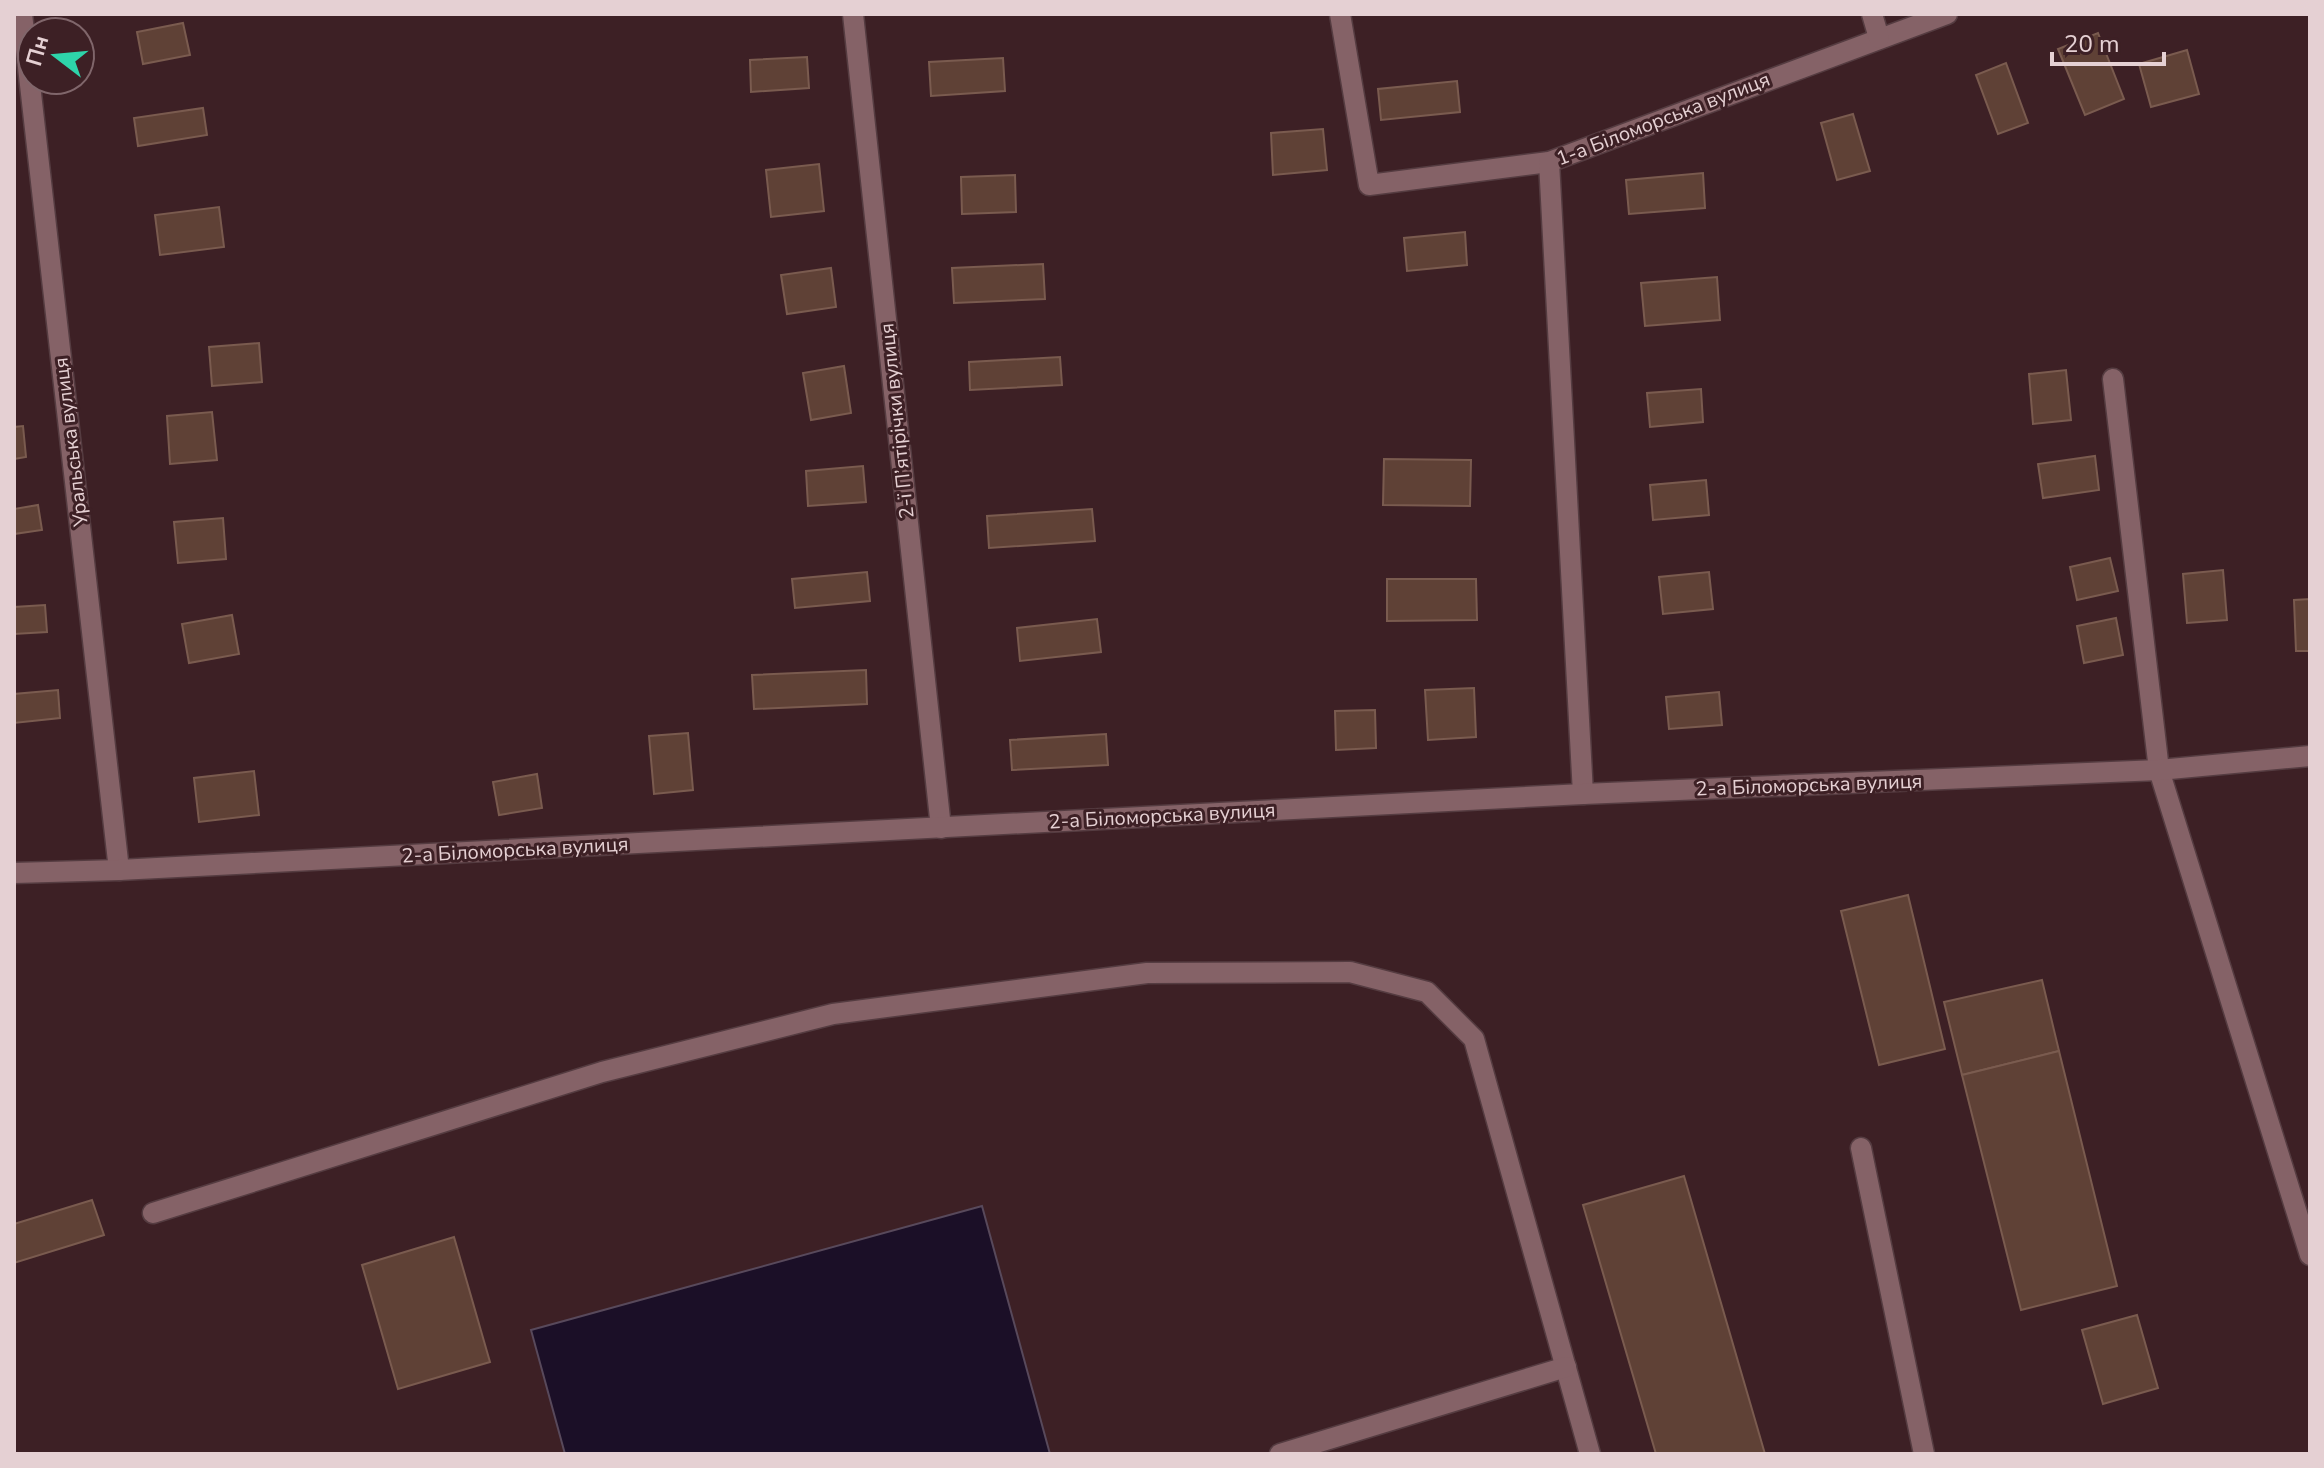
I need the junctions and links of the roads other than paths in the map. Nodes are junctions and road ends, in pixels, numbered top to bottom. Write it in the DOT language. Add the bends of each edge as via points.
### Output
graph roads {
  1 [pos="22,14"];
  2 [pos="853,14"];
  3 [pos="1340,14"];
  4 [pos="1872,14"];
  5 [pos="1947,14"];
  6 [pos="1879,38"];
  7 [pos="1549,162"];
  8 [pos="2113,379"];
  9 [pos="2310,756"];
  10 [pos="2159,770"];
  11 [pos="1583,794"];
  12 [pos="941,828"];
  13 [pos="119,870"];
  14 [pos="14,873"];
  15 [pos="1861,1148"];
  16 [pos="153,1213"];
  17 [pos="2310,1255"];
  18 [pos="1566,1367"];
  19 [pos="1280,1454"];
  20 [pos="1590,1454"];
  21 [pos="1924,1454"];
  1 -- 13 [label="street, Уральська вулиця"];
  2 -- 12 [label="street, 2-ї П’ятірічки вулиця"];
  3 -- 7 [label="street, 1-а Біломорська вулиця" via="1369,185"];
  4 -- 6 [label="street"];
  5 -- 6 [label="street, 1-а Біломорська вулиця"];
  6 -- 7 [label="street, 1-а Біломорська вулиця"];
  7 -- 11 [label="street"];
  8 -- 10 [label="street"];
  9 -- 10 [label="street, 2-а Біломорська вулиця"];
  10 -- 11 [label="street, 2-а Біломорська вулиця"];
  10 -- 17 [label="street"];
  11 -- 12 [label="street, 2-а Біломорська вулиця"];
  12 -- 13 [label="street, 2-а Біломорська вулиця"];
  13 -- 14 [label="street, 2-а Біломорська вулиця"];
  15 -- 21 [label="street"];
  16 -- 18 [label="street" via="602,1072 833,1014 1147,973 1350,972 1427,992 1474,1039"];
  18 -- 19 [label="street"];
  18 -- 20 [label="street"];
}
